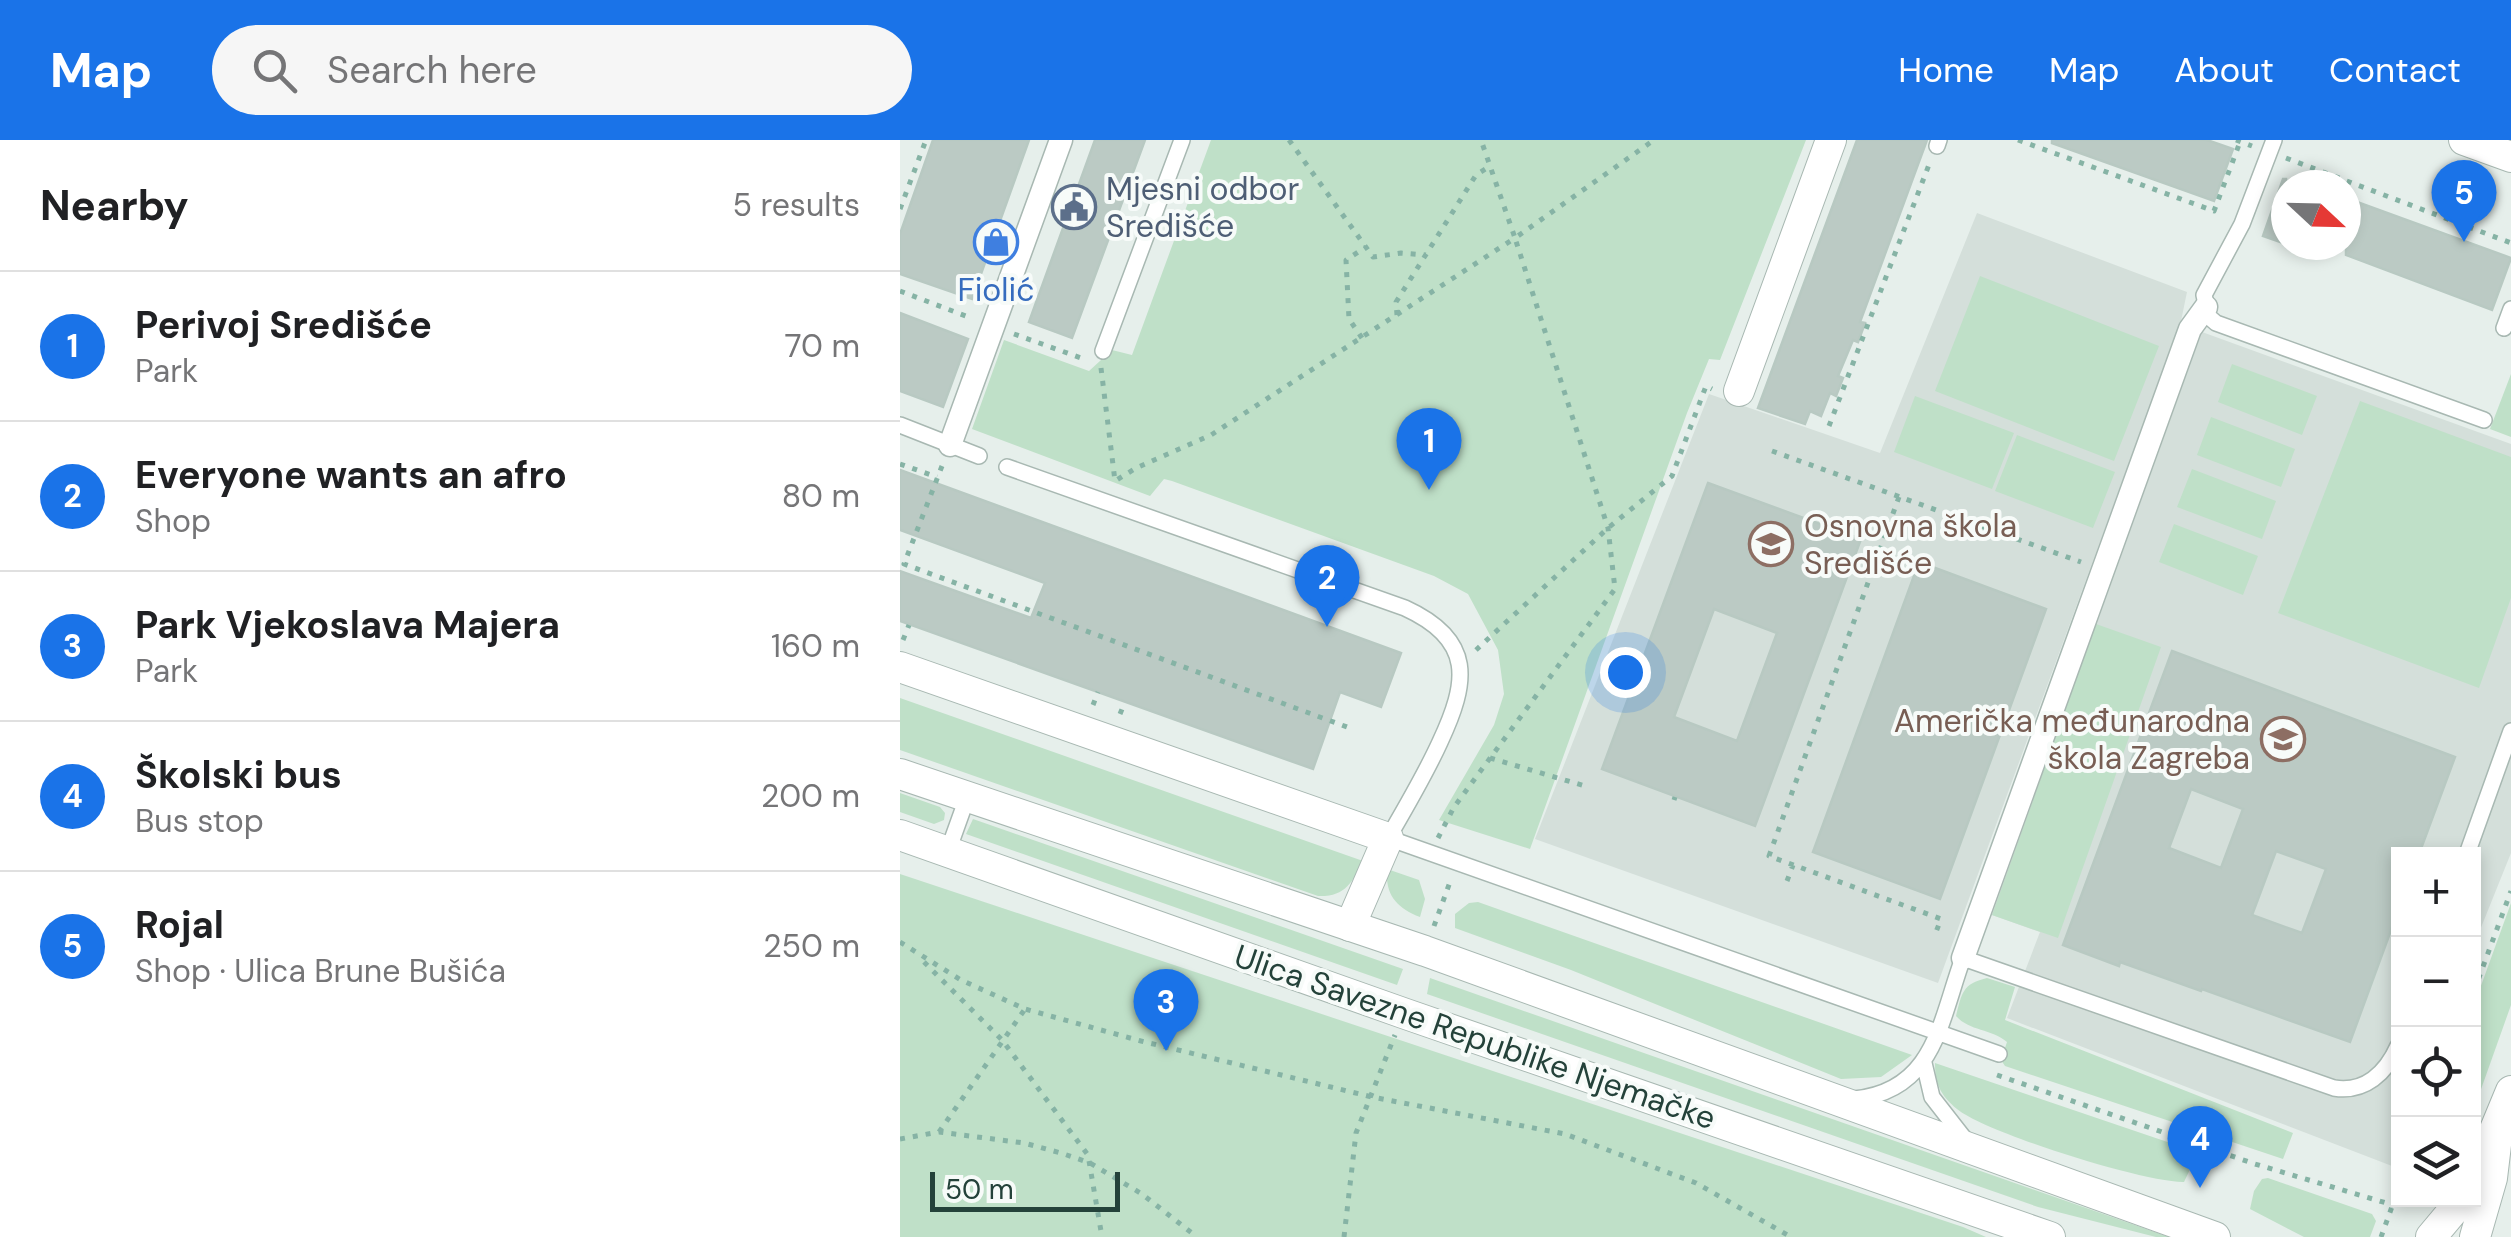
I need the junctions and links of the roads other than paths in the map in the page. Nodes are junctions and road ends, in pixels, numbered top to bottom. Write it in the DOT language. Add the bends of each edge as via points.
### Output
graph roads {
  1 [pos="1061,140"];
  2 [pos="1182,140"];
  3 [pos="1831,140"];
  4 [pos="2464,140"];
  5 [pos="2272,146"];
  6 [pos="2511,157"];
  7 [pos="2206,308"];
  8 [pos="2511,309"];
  9 [pos="2504,328"];
  10 [pos="1103,351"];
  11 [pos="1730,392"];
  12 [pos="2484,420"];
  13 [pos="900,425"];
  14 [pos="950,445"];
  15 [pos="979,456"];
  16 [pos="1007,466"];
  17 [pos="900,667"];
  18 [pos="2511,732"];
  19 [pos="900,774"];
  20 [pos="967,798"];
  21 [pos="900,835"];
  22 [pos="1388,838"];
  23 [pos="2470,847"];
  24 [pos="948,851"];
  25 [pos="1350,926"];
  26 [pos="1964,958"];
  27 [pos="1936,1032"];
  28 [pos="1999,1054"];
  29 [pos="2391,1059"];
  30 [pos="1924,1063"];
  31 [pos="2511,1091"];
  32 [pos="1842,1100"];
  33 [pos="2498,1128"];
  34 [pos="1975,1147"];
  35 [pos="2481,1160"];
  36 [pos="2456,1207"];
  37 [pos="2459,1207"];
  38 [pos="1987,1216"];
  39 [pos="2028,1237"];
  40 [pos="2050,1237"];
  41 [pos="2215,1237"];
  42 [pos="2431,1237"];
  43 [pos="2448,1237"];
  44 [pos="2475,1237"];
  1 -- 14 [label="street"];
  2 -- 10 [label="lane"];
  3 -- 11 [label="street"];
  4 -- 6 [label="street"];
  5 -- 7 [label="lane" via="2242,224 2208,282"];
  7 -- 12 [label="lane" via="2216,323"];
  7 -- 26 [label="street" via="2190,329"];
  8 -- 9 [label="lane"];
  13 -- 14 [label="lane"];
  14 -- 15 [label="lane"];
  16 -- 22 [label="lane, Ulica Savezne Republike Njemačke" via="1436,624 1459,661 1461,686 1433,758"];
  17 -- 22 [label="street"];
  18 -- 23 [label="lane"];
  19 -- 20 [label="street, Ulica Savezne Republike Njemačke"];
  20 -- 24 [label="lane"];
  20 -- 25 [label="street, Ulica Savezne Republike Njemačke"];
  21 -- 24 [label="street, Ulica Savezne Republike Njemačke"];
  22 -- 25 [label="street, Ulica Savezne Republike Njemačke"];
  22 -- 27 [label="lane"];
  24 -- 38 [label="street, Ulica Savezne Republike Njemačke"];
  25 -- 32 [label="street, Ulica Savezne Republike Njemačke"];
  26 -- 27 [label="lane"];
  26 -- 29 [label="lane" via="2334,1088 2349,1090 2374,1079"];
  27 -- 28 [label="lane"];
  27 -- 30 [label="lane"];
  30 -- 32 [label="lane" via="1900,1086"];
  30 -- 34 [label="lane" via="1932,1097"];
  31 -- 33 [label="street"];
  32 -- 34 [label="street, Ulica Savezne Republike Njemačke"];
  33 -- 35 [label="street"];
  33 -- 44 [label="street"];
  34 -- 41 [label="street, Ulica Savezne Republike Njemačke"];
  36 -- 42 [label="street"];
  37 -- 43 [label="street"];
  38 -- 39 [label="street"];
  38 -- 40 [label="street, Ulica Savezne Republike Njemačke"];
}
